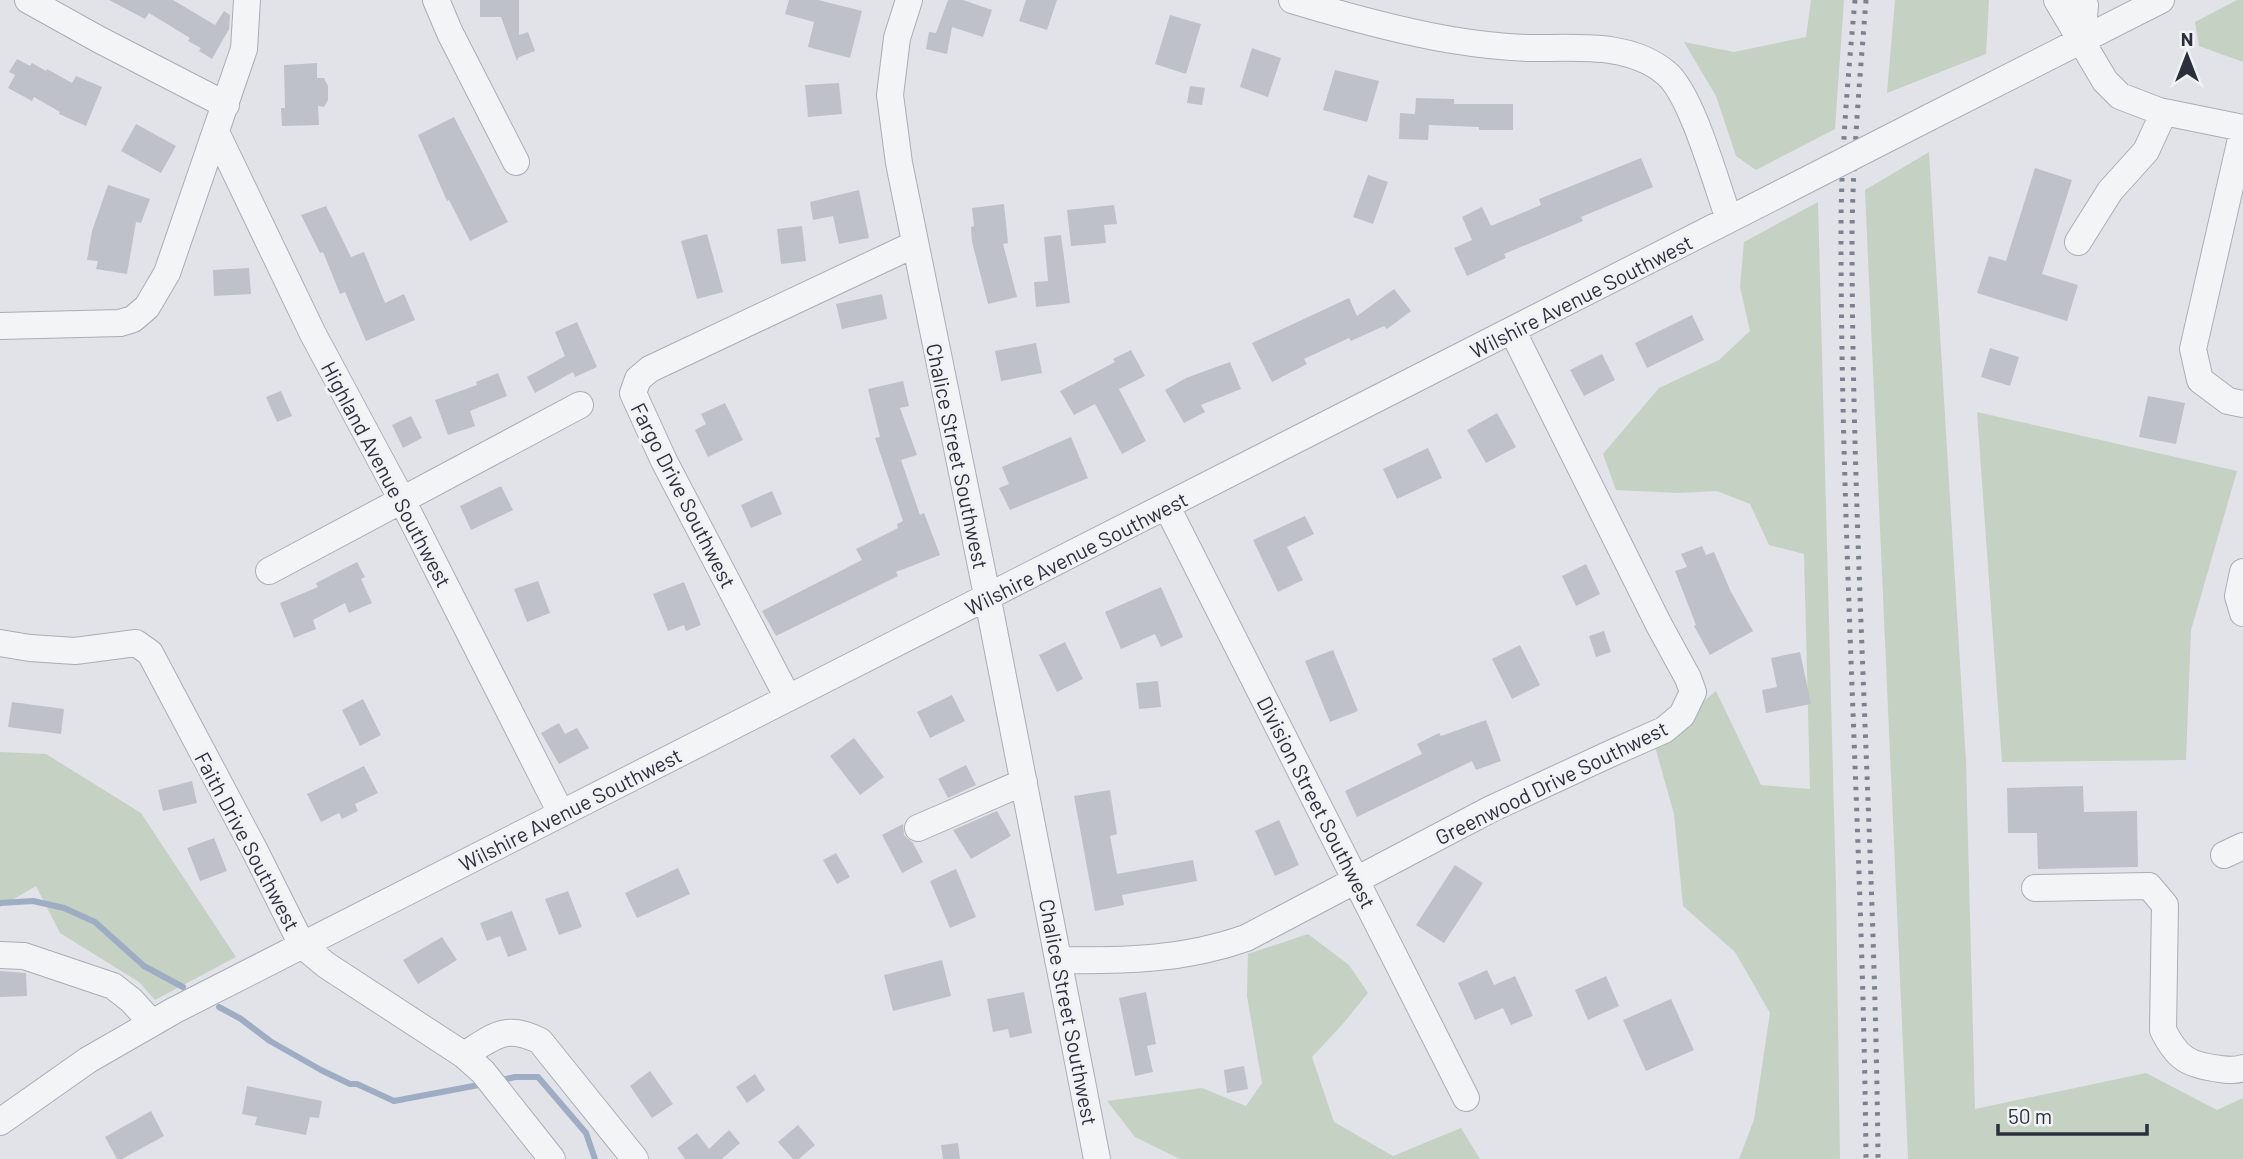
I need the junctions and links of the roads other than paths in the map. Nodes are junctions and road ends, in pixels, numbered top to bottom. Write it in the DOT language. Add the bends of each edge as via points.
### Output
graph roads {
  1 [pos="28,0"];
  2 [pos="247,0"];
  3 [pos="436,0"];
  4 [pos="909,0"];
  5 [pos="1292,0"];
  6 [pos="2057,0"];
  7 [pos="2083,0"];
  8 [pos="2161,0"];
  9 [pos="2082,40"];
  10 [pos="226,105"];
  11 [pos="2164,112"];
  12 [pos="2243,129"];
  13 [pos="216,132"];
  14 [pos="516,162"];
  15 [pos="1729,219"];
  16 [pos="2078,242"];
  17 [pos="915,244"];
  18 [pos="0,326"];
  19 [pos="1513,332"];
  20 [pos="2243,404"];
  21 [pos="580,405"];
  22 [pos="402,500"];
  23 [pos="1167,506"];
  24 [pos="269,571"];
  25 [pos="2243,572"];
  26 [pos="988,598"];
  27 [pos="2243,613"];
  28 [pos="0,643"];
  29 [pos="788,698"];
  30 [pos="1024,782"];
  31 [pos="561,813"];
  32 [pos="918,828"];
  33 [pos="1356,879"];
  34 [pos="2035,888"];
  35 [pos="302,945"];
  36 [pos="0,955"];
  37 [pos="1058,960"];
  38 [pos="152,1023"];
  39 [pos="2243,1068"];
  40 [pos="482,1073"];
  41 [pos="1466,1098"];
  42 [pos="0,1122"];
  43 [pos="552,1159"];
  44 [pos="635,1159"];
  45 [pos="1097,1159"];
  1 -- 10 [label="street"];
  2 -- 10 [label="street" via="244,49"];
  3 -- 14 [label="street"];
  4 -- 17 [label="street, Chalice Street Southwest" via="897,38 890,95"];
  5 -- 15 [label="street" via="1356,20 1454,41 1522,48 1610,49 1637,57 1666,73 1685,97"];
  6 -- 9 [label="street"];
  7 -- 9 [label="street"];
  8 -- 9 [label="street, Wilshire Avenue Southwest"];
  9 -- 11 [label="street" via="2105,81 2120,96"];
  9 -- 15 [label="street, Wilshire Avenue Southwest, bridge"];
  10 -- 13 [label="street"];
  11 -- 12 [label="street"];
  11 -- 16 [label="street" via="2146,150 2110,191"];
  12 -- 20 [label="street" via="2193,349 2200,380 2228,401"];
  13 -- 18 [label="street" via="167,273 148,307 120,323"];
  13 -- 22 [label="street, Highland Avenue Southwest" via="313,334"];
  15 -- 19 [label="street, Wilshire Avenue Southwest"];
  17 -- 26 [label="street, Chalice Street Southwest"];
  17 -- 29 [label="street, Fargo Drive Southwest" via="650,369 638,379 633,393"];
  19 -- 23 [label="street, Wilshire Avenue Southwest"];
  19 -- 33 [label="street, Greenwood Drive Southwest" via="1693,692 1682,715 1664,730"];
  21 -- 22 [label="street"];
  22 -- 24 [label="street"];
  22 -- 31 [label="street, Highland Avenue Southwest"];
  23 -- 26 [label="street, Wilshire Avenue Southwest"];
  23 -- 33 [label="street, Division Street Southwest"];
  25 -- 27 [label="street" via="2238,596"];
  26 -- 29 [label="street, Wilshire Avenue Southwest"];
  26 -- 30 [label="street, Chalice Street Southwest"];
  28 -- 35 [label="street, Faith Drive Southwest" via="75,651 136,643 150,653"];
  29 -- 31 [label="street, Wilshire Avenue Southwest"];
  30 -- 32 [label="street"];
  30 -- 37 [label="street, Chalice Street Southwest"];
  31 -- 35 [label="street, Wilshire Avenue Southwest"];
  33 -- 37 [label="street, Greenwood Drive Southwest" via="1246,938 1214,949 1165,958"];
  33 -- 41 [label="street, Division Street Southwest"];
  34 -- 39 [label="street" via="2149,886 2165,905 2163,1030 2172,1048 2195,1066"];
  35 -- 38 [label="street, Wilshire Avenue Southwest"];
  35 -- 40 [label="street, Faith Drive Southwest"];
  36 -- 38 [label="street" via="24,956 113,986"];
  37 -- 45 [label="street, Chalice Street Southwest"];
  38 -- 42 [label="street, Wilshire Avenue Southwest" via="88,1060"];
  40 -- 43 [label="street, Faith Drive Southwest"];
  40 -- 44 [label="street" via="492,1037 522,1032 540,1041"];
}
